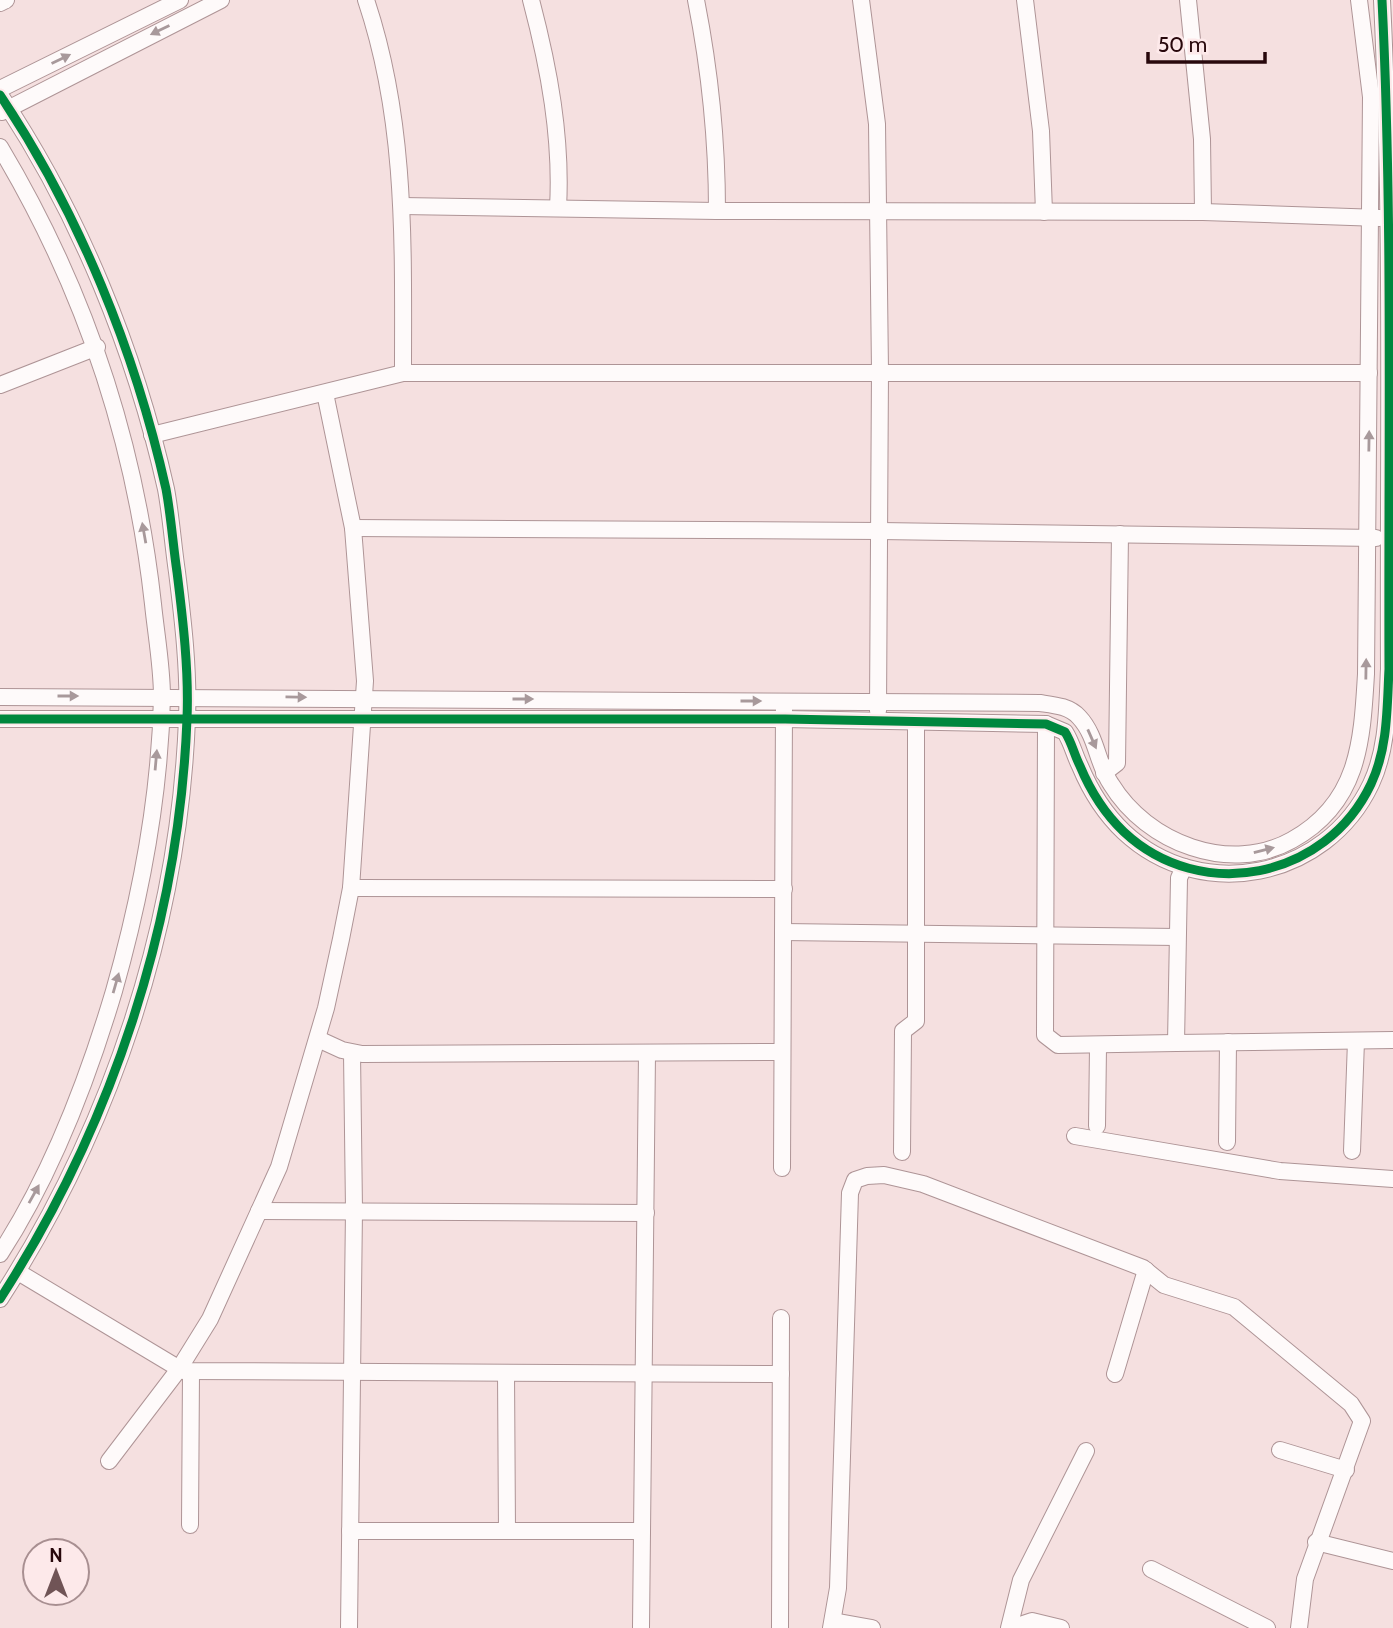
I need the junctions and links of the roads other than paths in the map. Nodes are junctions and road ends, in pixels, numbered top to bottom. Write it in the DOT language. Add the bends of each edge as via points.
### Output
graph roads {
  1 [pos="6,0"];
  2 [pos="180,0"];
  3 [pos="221,0"];
  4 [pos="366,0"];
  5 [pos="531,0"];
  6 [pos="696,0"];
  7 [pos="861,0"];
  8 [pos="1025,0"];
  9 [pos="1188,0"];
  10 [pos="1359,0"];
  11 [pos="1382,0"];
  12 [pos="0,3"];
  13 [pos="0,89"];
  14 [pos="3,105"];
  15 [pos="0,147"];
  16 [pos="402,206"];
  17 [pos="558,208"];
  18 [pos="717,211"];
  19 [pos="879,211"];
  20 [pos="1044,212"];
  21 [pos="1203,212"];
  22 [pos="1371,218"];
  23 [pos="1390,218"];
  24 [pos="97,347"];
  25 [pos="880,371"];
  26 [pos="403,373"];
  27 [pos="1369,373"];
  28 [pos="0,385"];
  29 [pos="325,393"];
  30 [pos="152,435"];
  31 [pos="353,528"];
  32 [pos="880,531"];
  33 [pos="1120,534"];
  34 [pos="1367,538"];
  35 [pos="1391,539"];
  36 [pos="1391,669"];
  37 [pos="162,696"];
  38 [pos="187,696"];
  39 [pos="0,697"];
  40 [pos="364,698"];
  41 [pos="783,701"];
  42 [pos="878,702"];
  43 [pos="364,717"];
  44 [pos="0,719"];
  45 [pos="160,719"];
  46 [pos="187,719"];
  47 [pos="785,719"];
  48 [pos="878,721"];
  49 [pos="916,722"];
  50 [pos="1046,724"];
  51 [pos="1104,773"];
  52 [pos="1184,867"];
  53 [pos="351,888"];
  54 [pos="784,889"];
  55 [pos="783,932"];
  56 [pos="916,934"];
  57 [pos="1045,937"];
  58 [pos="1177,937"];
  59 [pos="318,1039"];
  60 [pos="1393,1040"];
  61 [pos="1356,1041"];
  62 [pos="1228,1042"];
  63 [pos="1176,1043"];
  64 [pos="1098,1047"];
  65 [pos="781,1052"];
  66 [pos="352,1053"];
  67 [pos="647,1053"];
  68 [pos="1097,1126"];
  69 [pos="1075,1136"];
  70 [pos="1227,1142"];
  71 [pos="1352,1151"];
  72 [pos="902,1152"];
  73 [pos="782,1168"];
  74 [pos="1393,1179"];
  75 [pos="354,1210"];
  76 [pos="259,1211"];
  77 [pos="646,1213"];
  78 [pos="0,1254"];
  79 [pos="1146,1270"];
  80 [pos="18,1272"];
  81 [pos="0,1299"];
  82 [pos="781,1318"];
  83 [pos="185,1370"];
  84 [pos="352,1372"];
  85 [pos="506,1373"];
  86 [pos="644,1373"];
  87 [pos="781,1374"];
  88 [pos="1115,1374"];
  89 [pos="1280,1450"];
  90 [pos="1086,1451"];
  91 [pos="109,1461"];
  92 [pos="1346,1470"];
  93 [pos="190,1525"];
  94 [pos="350,1531"];
  95 [pos="508,1531"];
  96 [pos="642,1531"];
  97 [pos="1316,1542"];
  98 [pos="1393,1561"];
  99 [pos="1151,1569"];
  100 [pos="832,1624"];
  101 [pos="349,1628"];
  102 [pos="641,1628"];
  103 [pos="780,1628"];
  104 [pos="872,1628"];
  105 [pos="1010,1628"];
  106 [pos="1061,1628"];
  107 [pos="1267,1628"];
  108 [pos="1299,1628"];
  1 -- 12 [label="street"];
  13 -- 2 [label="street, one-way"];
  3 -- 14 [label="street, one-way"];
  4 -- 16 [label="street" via="389,82"];
  5 -- 17 [label="street" via="556,117"];
  6 -- 18 [label="street" via="710,73"];
  7 -- 19 [label="street" via="877,124"];
  8 -- 20 [label="street" via="1041,131"];
  9 -- 21 [label="street" via="1202,139"];
  10 -- 22 [label="street" via="1371,97"];
  11 -- 23 [label="street"];
  14 -- 30 [label="street" via="92,264 122,338"];
  15 -- 24 [label="street" via="65,266"];
  16 -- 17 [label="street"];
  16 -- 26 [label="street"];
  17 -- 18 [label="street"];
  18 -- 19 [label="street"];
  19 -- 20 [label="street"];
  19 -- 25 [label="street"];
  20 -- 21 [label="street"];
  21 -- 22 [label="street"];
  22 -- 23 [label="street"];
  22 -- 27 [label="street"];
  23 -- 35 [label="street"];
  24 -- 28 [label="street"];
  37 -- 24 [label="street, one-way" via="135,483"];
  25 -- 26 [label="street"];
  25 -- 27 [label="street"];
  25 -- 32 [label="street"];
  26 -- 29 [label="street"];
  34 -- 27 [label="street, one-way"];
  29 -- 30 [label="street"];
  29 -- 31 [label="street"];
  30 -- 38 [label="street" via="172,533"];
  31 -- 32 [label="street"];
  31 -- 40 [label="street"];
  32 -- 33 [label="street"];
  32 -- 42 [label="street"];
  33 -- 34 [label="street"];
  33 -- 51 [label="street" via="1117,763"];
  34 -- 35 [label="street"];
  51 -- 34 [label="street, one-way" via="1143,820 1176,841 1211,853 1266,850 1303,834 1319,820 1351,779 1362,736"];
  35 -- 36 [label="street"];
  36 -- 52 [label="street" via="1385,733 1371,784 1334,833 1314,850 1271,870 1229,875"];
  37 -- 38 [label="street"];
  39 -- 37 [label="street, one-way"];
  37 -- 45 [label="street"];
  38 -- 40 [label="street, one-way"];
  38 -- 46 [label="street"];
  40 -- 41 [label="street, one-way"];
  40 -- 43 [label="street"];
  41 -- 42 [label="street"];
  41 -- 47 [label="street"];
  42 -- 48 [label="street"];
  42 -- 51 [label="street, one-way" via="1061,706 1086,726"];
  43 -- 46 [label="street"];
  43 -- 47 [label="street"];
  43 -- 53 [label="street"];
  44 -- 45 [label="street"];
  45 -- 46 [label="street"];
  78 -- 45 [label="street, one-way" via="44,1175 101,1035 140,897"];
  46 -- 80 [label="street" via="167,892 150,966 98,1114 65,1187"];
  47 -- 48 [label="street"];
  47 -- 54 [label="street"];
  48 -- 49 [label="street"];
  49 -- 50 [label="street"];
  49 -- 56 [label="street"];
  50 -- 52 [label="street" via="1065,732 1096,796 1124,832"];
  50 -- 57 [label="street"];
  52 -- 58 [label="street" via="1179,878"];
  53 -- 54 [label="street"];
  53 -- 59 [label="street"];
  54 -- 55 [label="street"];
  55 -- 56 [label="street"];
  55 -- 65 [label="street"];
  56 -- 57 [label="street"];
  56 -- 72 [label="street" via="916,1021 903,1031"];
  57 -- 58 [label="street"];
  57 -- 64 [label="street" via="1045,1035 1058,1045"];
  58 -- 63 [label="street"];
  59 -- 66 [label="street"];
  59 -- 76 [label="street" via="279,1167"];
  60 -- 61 [label="street"];
  61 -- 62 [label="street"];
  61 -- 71 [label="street"];
  62 -- 63 [label="street"];
  62 -- 70 [label="street"];
  63 -- 64 [label="street"];
  64 -- 68 [label="street"];
  65 -- 67 [label="street"];
  65 -- 73 [label="street"];
  66 -- 67 [label="street"];
  66 -- 75 [label="street"];
  67 -- 77 [label="street"];
  69 -- 74 [label="street" via="1280,1171"];
  75 -- 76 [label="street"];
  75 -- 77 [label="street"];
  75 -- 84 [label="street"];
  76 -- 83 [label="street"];
  77 -- 86 [label="street"];
  79 -- 88 [label="street"];
  79 -- 92 [label="street" via="1164,1285 1234,1307 1351,1404 1362,1421"];
  79 -- 100 [label="street" via="923,1184 884,1175 855,1180 850,1193 838,1588"];
  80 -- 81 [label="street"];
  80 -- 83 [label="street"];
  82 -- 87 [label="street"];
  83 -- 84 [label="street"];
  83 -- 91 [label="street"];
  83 -- 93 [label="street"];
  84 -- 85 [label="street"];
  84 -- 94 [label="street"];
  85 -- 86 [label="street"];
  85 -- 95 [label="street"];
  86 -- 87 [label="street"];
  86 -- 96 [label="street"];
  87 -- 103 [label="street"];
  89 -- 92 [label="street"];
  90 -- 105 [label="street" via="1021,1580"];
  92 -- 97 [label="street"];
  94 -- 95 [label="street"];
  94 -- 101 [label="street"];
  95 -- 96 [label="street"];
  96 -- 102 [label="street"];
  97 -- 98 [label="street"];
  97 -- 108 [label="street" via="1305,1579"];
  99 -- 107 [label="street"];
  100 -- 104 [label="street"];
  105 -- 106 [label="street" via="1032,1621"];
}
